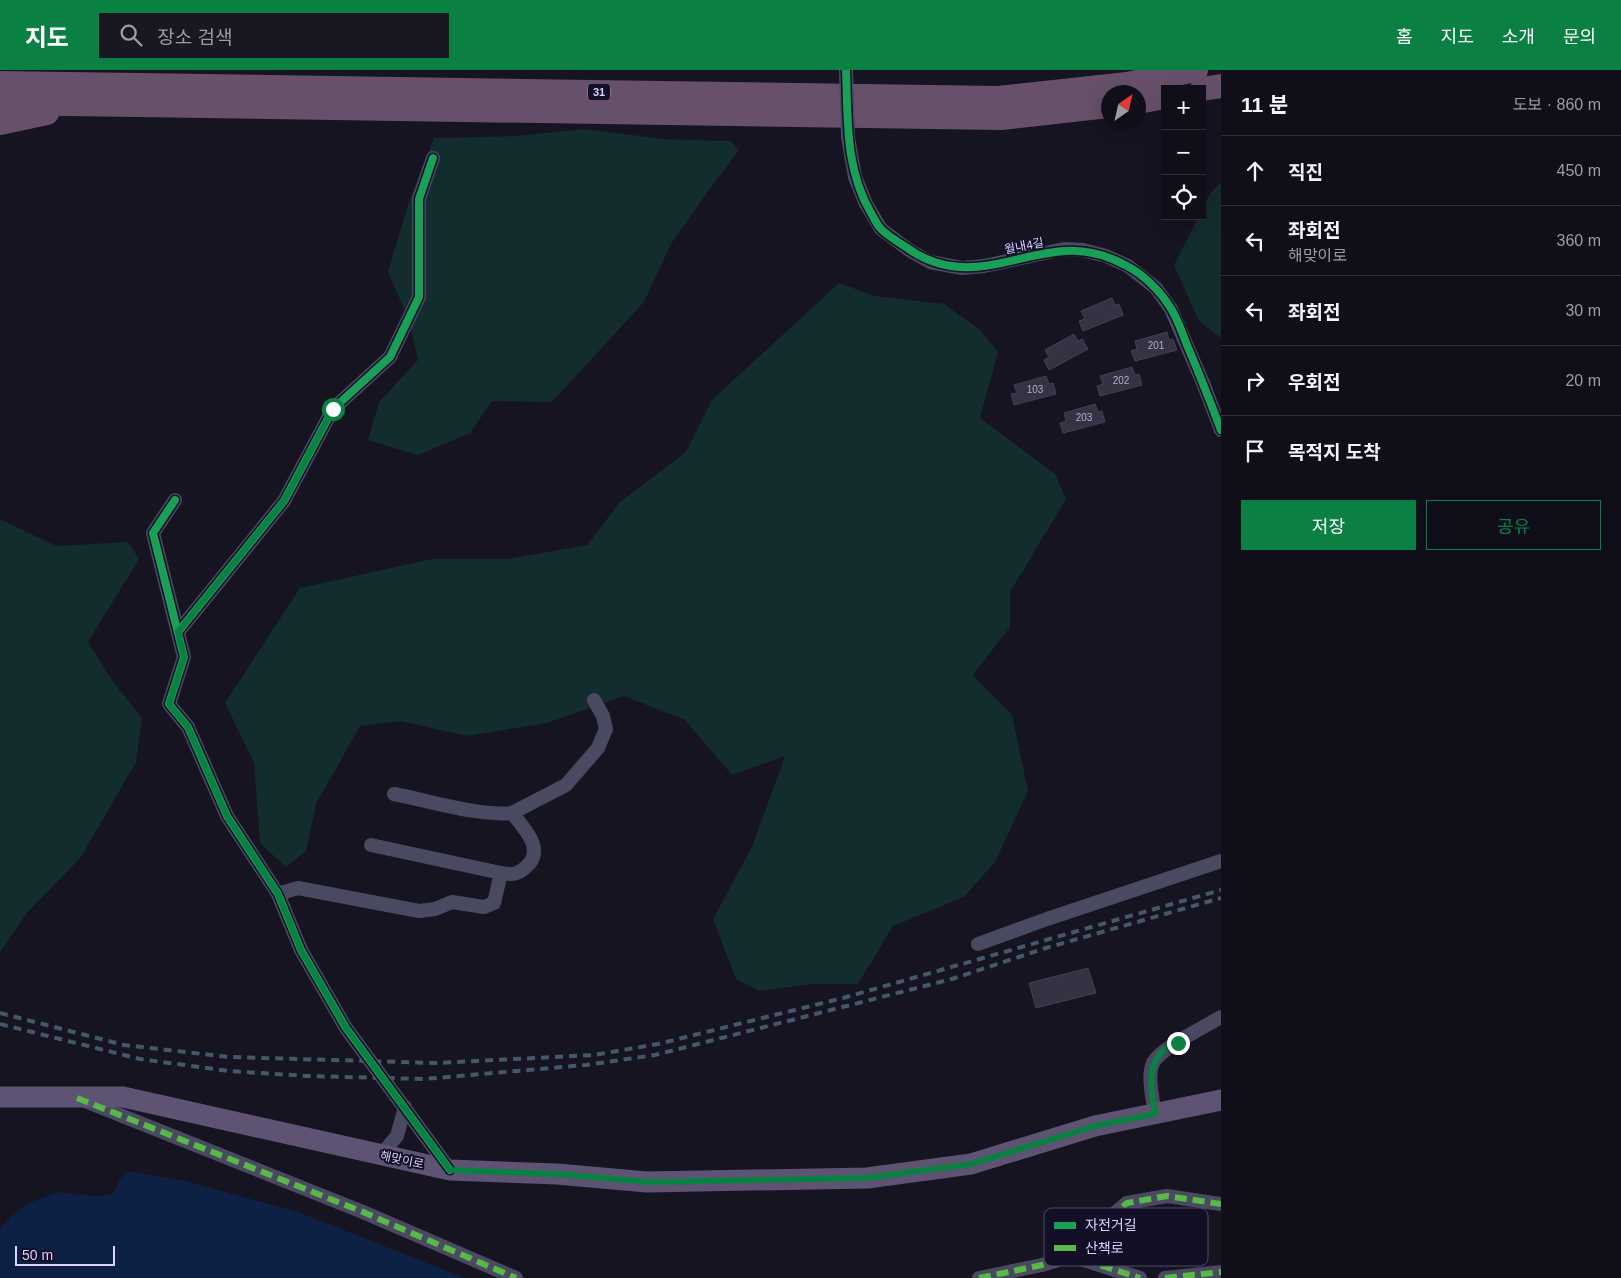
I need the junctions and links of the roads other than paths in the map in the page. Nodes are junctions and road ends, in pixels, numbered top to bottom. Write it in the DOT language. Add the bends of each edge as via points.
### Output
graph roads {
  1 [pos="75,70"];
  2 [pos="846,70"];
  3 [pos="1196,70"];
  4 [pos="0,83"];
  5 [pos="99,85"];
  6 [pos="1221,86"];
  7 [pos="1206,89"];
  8 [pos="1161,98"];
  9 [pos="1146,101"];
  10 [pos="0,103"];
  11 [pos="81,104"];
  12 [pos="1101,107"];
  13 [pos="0,123"];
  14 [pos="433,158"];
  15 [pos="1206,390"];
  16 [pos="1221,395"];
  17 [pos="1221,430"];
  18 [pos="175,500"];
  19 [pos="178,632"];
  20 [pos="594,700"];
  21 [pos="394,794"];
  22 [pos="512,813"];
  23 [pos="371,845"];
  24 [pos="1221,861"];
  25 [pos="501,873"];
  26 [pos="278,894"];
  27 [pos="978,944"];
  28 [pos="1221,1017"];
  29 [pos="0,1097"];
  30 [pos="77,1098"];
  31 [pos="1221,1100"];
  32 [pos="405,1107"];
  33 [pos="1155,1114"];
  34 [pos="381,1155"];
  35 [pos="450,1170"];
  36 [pos="1221,1204"];
  37 [pos="1121,1208"];
  38 [pos="1044,1264"];
  39 [pos="1102,1266"];
  40 [pos="1221,1272"];
  41 [pos="516,1278"];
  42 [pos="979,1278"];
  43 [pos="1140,1278"];
  44 [pos="1165,1278"];
  1 -- 5 [label="highway"];
  2 -- 15 [label="street, 월내4길, bridge" via="848,137 855,177 880,229 930,262 962,268 1064,249 1084,250 1128,266 1156,288 1171,309"];
  3 -- 5 [label="highway, 31" via="1127,84 998,98"];
  4 -- 5 [label="highway, 31"];
  6 -- 7 [label="highway"];
  8 -- 9 [label="highway"];
  10 -- 11 [label="highway, 31"];
  11 -- 12 [label="highway, 31" via="1001,118"];
  11 -- 13 [label="highway"];
  14 -- 19 [label="street" via="419,199 419,297 390,357 333,409 284,501"];
  15 -- 16 [label="street"];
  15 -- 17 [label="street, 월내4길"];
  18 -- 19 [label="street" via="153,533"];
  19 -- 26 [label="street" via="184,657 169,704 188,727 227,816"];
  20 -- 22 [label="street" via="606,729 598,748 566,785"];
  21 -- 22 [label="street" via="480,812"];
  22 -- 25 [label="street" via="526,830 535,853 531,862 517,874"];
  23 -- 25 [label="street"];
  24 -- 27 [label="street"];
  25 -- 26 [label="street" via="494,903 484,907 452,902 419,911 298,888"];
  26 -- 32 [label="street" via="301,950 346,1028"];
  28 -- 33 [label="street" via="1164,1050 1153,1063 1151,1081"];
  29 -- 30 [label="main road, 해맞이로"];
  30 -- 34 [label="main road, 해맞이로" via="123,1097"];
  30 -- 41 [label="street" via="363,1212"];
  31 -- 33 [label="main road, 해맞이로"];
  32 -- 34 [label="street" via="397,1136"];
  32 -- 35 [label="street"];
  33 -- 35 [label="main road, 해맞이로" via="1095,1126 971,1164 867,1178 648,1182"];
  34 -- 35 [label="main road, 해맞이로"];
  36 -- 37 [label="street" via="1168,1196 1127,1203"];
  38 -- 42 [label="street"];
  39 -- 43 [label="street"];
  40 -- 44 [label="street"];
}
